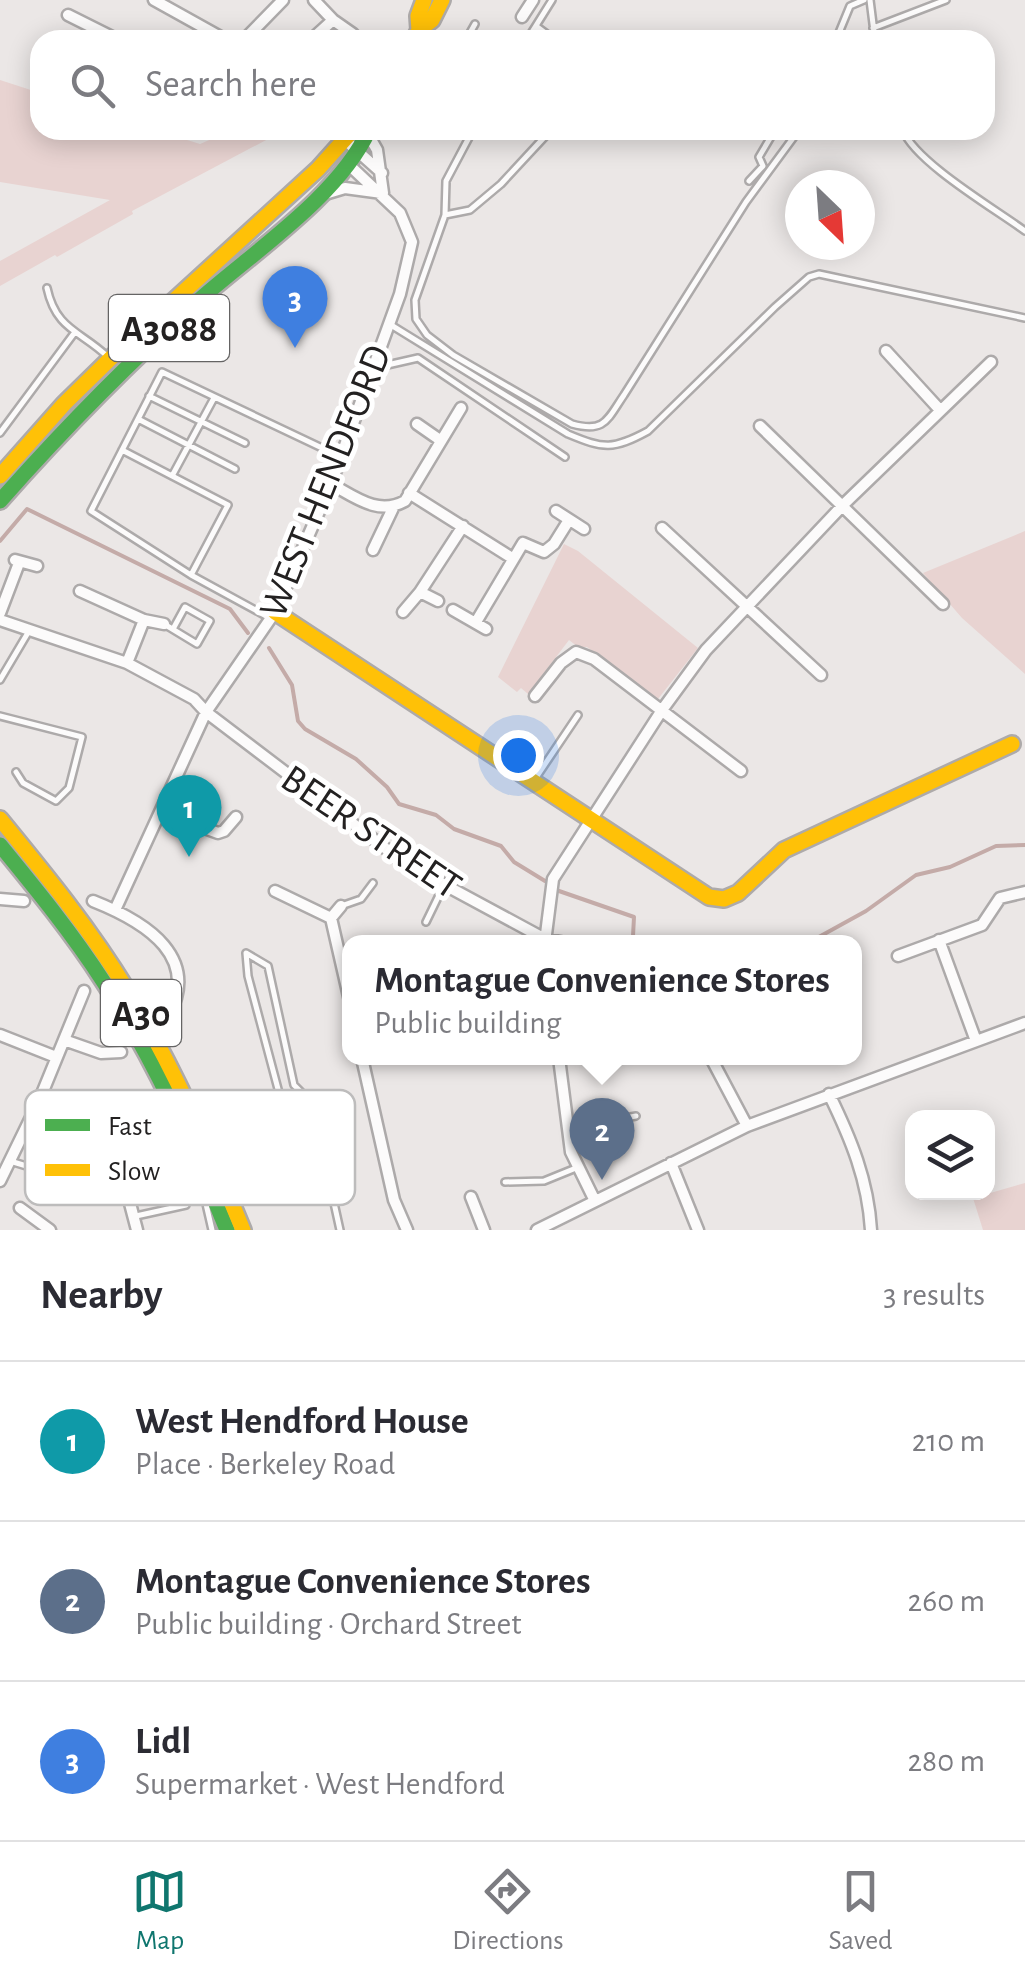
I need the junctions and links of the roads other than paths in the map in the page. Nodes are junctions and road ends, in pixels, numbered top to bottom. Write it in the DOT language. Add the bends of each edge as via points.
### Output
graph roads {
  1 [pos="154,0"];
  2 [pos="282,0"];
  3 [pos="314,0"];
  4 [pos="424,0"];
  5 [pos="442,0"];
  6 [pos="533,0"];
  7 [pos="552,0"];
  8 [pos="866,0"];
  9 [pos="946,0"];
  10 [pos="68,15"];
  11 [pos="522,17"];
  12 [pos="334,20"];
  13 [pos="475,24"];
  14 [pos="536,26"];
  15 [pos="873,28"];
  16 [pos="98,30"];
  17 [pos="208,30"];
  18 [pos="254,30"];
  19 [pos="322,30"];
  20 [pos="348,30"];
  21 [pos="417,30"];
  22 [pos="421,30"];
  23 [pos="472,30"];
  24 [pos="533,30"];
  25 [pos="542,30"];
  26 [pos="840,30"];
  27 [pos="341,140"];
  28 [pos="343,140"];
  29 [pos="365,140"];
  30 [pos="372,140"];
  31 [pos="467,140"];
  32 [pos="542,140"];
  33 [pos="769,140"];
  34 [pos="792,140"];
  35 [pos="907,140"];
  36 [pos="353,159"];
  37 [pos="382,174"];
  38 [pos="749,181"];
  39 [pos="382,193"];
  40 [pos="308,203"];
  41 [pos="445,215"];
  42 [pos="1025,231"];
  43 [pos="47,288"];
  44 [pos="1025,318"];
  45 [pos="388,323"];
  46 [pos="75,332"];
  47 [pos="886,351"];
  48 [pos="110,359"];
  49 [pos="991,362"];
  50 [pos="372,368"];
  51 [pos="149,396"];
  52 [pos="214,398"];
  53 [pos="462,408"];
  54 [pos="940,410"];
  55 [pos="138,419"];
  56 [pos="201,420"];
  57 [pos="417,424"];
  58 [pos="760,426"];
  59 [pos="0,433"];
  60 [pos="440,440"];
  61 [pos="245,444"];
  62 [pos="188,445"];
  63 [pos="122,450"];
  64 [pos="565,457"];
  65 [pos="341,458"];
  66 [pos="235,470"];
  67 [pos="0,476"];
  68 [pos="172,476"];
  69 [pos="330,484"];
  70 [pos="409,493"];
  71 [pos="0,502"];
  72 [pos="842,505"];
  73 [pos="393,508"];
  74 [pos="556,512"];
  75 [pos="569,520"];
  76 [pos="463,526"];
  77 [pos="662,528"];
  78 [pos="584,530"];
  79 [pos="373,550"];
  80 [pos="512,558"];
  81 [pos="37,566"];
  82 [pos="191,575"];
  83 [pos="108,588"];
  84 [pos="80,590"];
  85 [pos="420,592"];
  86 [pos="103,600"];
  87 [pos="438,602"];
  88 [pos="747,604"];
  89 [pos="943,604"];
  90 [pos="453,610"];
  91 [pos="403,612"];
  92 [pos="273,615"];
  93 [pos="0,617"];
  94 [pos="144,620"];
  95 [pos="168,627"];
  96 [pos="28,631"];
  97 [pos="127,663"];
  98 [pos="822,675"];
  99 [pos="0,680"];
  100 [pos="535,696"];
  101 [pos="662,710"];
  102 [pos="206,712"];
  103 [pos="578,715"];
  104 [pos="0,716"];
  105 [pos="1012,744"];
  106 [pos="741,770"];
  107 [pos="16,772"];
  108 [pos="533,782"];
  109 [pos="161,812"];
  110 [pos="236,817"];
  111 [pos="0,819"];
  112 [pos="590,819"];
  113 [pos="0,844"];
  114 [pos="374,882"];
  115 [pos="445,884"];
  116 [pos="275,891"];
  117 [pos="1025,892"];
  118 [pos="0,899"];
  119 [pos="24,901"];
  120 [pos="92,901"];
  121 [pos="341,906"];
  122 [pos="115,910"];
  123 [pos="331,918"];
  124 [pos="426,922"];
  125 [pos="534,935"];
  126 [pos="546,935"];
  127 [pos="938,940"];
  128 [pos="898,956"];
  129 [pos="342,967"];
  130 [pos="84,991"];
  131 [pos="165,1022"];
  132 [pos="1025,1023"];
  133 [pos="0,1035"];
  134 [pos="64,1040"];
  135 [pos="976,1041"];
  136 [pos="121,1052"];
  137 [pos="56,1057"];
  138 [pos="364,1065"];
  139 [pos="560,1065"];
  140 [pos="715,1065"];
  141 [pos="43,1090"];
  142 [pos="162,1090"];
  143 [pos="182,1090"];
  144 [pos="278,1090"];
  145 [pos="299,1090"];
  146 [pos="829,1094"];
  147 [pos="636,1116"];
  148 [pos="25,1124"];
  149 [pos="592,1124"];
  150 [pos="747,1126"];
  151 [pos="5,1158"];
  152 [pos="670,1163"];
  153 [pos="579,1167"];
  154 [pos="0,1182"];
  155 [pos="506,1182"];
  156 [pos="471,1197"];
  157 [pos="596,1201"];
  158 [pos="131,1205"];
  159 [pos="186,1205"];
  160 [pos="205,1205"];
  161 [pos="216,1205"];
  162 [pos="233,1205"];
  163 [pos="334,1205"];
  164 [pos="20,1208"];
  165 [pos="134,1216"];
  166 [pos="50,1230"];
  167 [pos="138,1230"];
  168 [pos="212,1230"];
  169 [pos="227,1230"];
  170 [pos="243,1230"];
  171 [pos="340,1230"];
  172 [pos="407,1230"];
  173 [pos="484,1230"];
  174 [pos="537,1230"];
  175 [pos="697,1230"];
  176 [pos="871,1230"];
  1 -- 17 [label="street"];
  2 -- 18 [label="street"];
  3 -- 12 [label="street"];
  4 -- 21 [label="main road"];
  5 -- 22 [label="main road"];
  6 -- 11 [label="street"];
  7 -- 14 [label="lane"];
  8 -- 15 [label="lane"];
  8 -- 26 [label="lane" via="850,6"];
  9 -- 15 [label="lane"];
  10 -- 16 [label="street"];
  12 -- 19 [label="street"];
  12 -- 20 [label="street"];
  13 -- 23 [label="lane"];
  14 -- 24 [label="lane"];
  14 -- 25 [label="lane"];
  27 -- 48 [label="main road, A3088"];
  28 -- 36 [label="street"];
  29 -- 36 [label="main road, A3088"];
  30 -- 37 [label="street"];
  31 -- 41 [label="lane" via="446,180"];
  32 -- 41 [label="lane" via="470,210"];
  33 -- 38 [label="lane" via="759,157 762,166"];
  34 -- 41 [label="lane" via="614,410 591,429 468,364 416,319 416,300"];
  35 -- 42 [label="lane"];
  36 -- 37 [label="street"];
  36 -- 39 [label="street, WEST HENDFORD"];
  36 -- 40 [label="main road, A3088"];
  37 -- 39 [label="street"];
  39 -- 40 [label="street" via="345,188"];
  39 -- 45 [label="street, WEST HENDFORD" via="400,212 412,242"];
  40 -- 71 [label="main road, A3088" via="184,312"];
  43 -- 46 [label="lane" via="60,321"];
  44 -- 45 [label="lane" via="808,277 648,431 622,445 600,447"];
  45 -- 50 [label="street, WEST HENDFORD"];
  46 -- 48 [label="lane"];
  46 -- 59 [label="lane"];
  47 -- 54 [label="street"];
  48 -- 67 [label="main road, A3088"];
  49 -- 54 [label="street"];
  50 -- 64 [label="lane" via="418,358"];
  50 -- 65 [label="street, WEST HENDFORD"];
  51 -- 52 [label="lane" via="162,372"];
  51 -- 55 [label="lane"];
  51 -- 56 [label="lane"];
  52 -- 56 [label="lane"];
  52 -- 65 [label="lane"];
  53 -- 60 [label="street"];
  54 -- 72 [label="street"];
  55 -- 62 [label="lane"];
  55 -- 63 [label="lane"];
  56 -- 61 [label="lane"];
  56 -- 62 [label="lane"];
  57 -- 60 [label="street"];
  58 -- 72 [label="street"];
  60 -- 70 [label="street"];
  62 -- 66 [label="lane"];
  62 -- 68 [label="lane"];
  63 -- 68 [label="lane"];
  63 -- 82 [label="lane" via="90,512"];
  65 -- 69 [label="street, WEST HENDFORD"];
  68 -- 82 [label="lane" via="228,505"];
  69 -- 73 [label="street" via="371,506"];
  69 -- 92 [label="street, WEST HENDFORD"];
  70 -- 73 [label="street"];
  70 -- 76 [label="street"];
  72 -- 88 [label="street"];
  72 -- 89 [label="street"];
  73 -- 79 [label="street"];
  74 -- 75 [label="street"];
  75 -- 78 [label="street"];
  75 -- 80 [label="street" via="549,548 538,552 523,543"];
  76 -- 80 [label="street"];
  76 -- 85 [label="street"];
  77 -- 88 [label="street"];
  80 -- 90 [label="street" via="481,625"];
  81 -- 93 [label="street" via="16,561"];
  82 -- 92 [label="lane"];
  83 -- 86 [label="street"];
  84 -- 86 [label="street"];
  85 -- 87 [label="street"];
  85 -- 91 [label="street"];
  86 -- 94 [label="street"];
  88 -- 98 [label="street"];
  88 -- 101 [label="street"];
  92 -- 102 [label="street, WEST HENDFORD"];
  92 -- 108 [label="main road"];
  93 -- 96 [label="street, BEER STREET"];
  94 -- 95 [label="street"];
  94 -- 97 [label="street"];
  95 -- 95 [label="lane" via="196,644 210,621 185,607"];
  96 -- 97 [label="street, BEER STREET"];
  96 -- 99 [label="lane"];
  97 -- 102 [label="street, BEER STREET"];
  100 -- 101 [label="street" via="576,652"];
  101 -- 106 [label="street"];
  101 -- 112 [label="street"];
  102 -- 109 [label="street, WEST HENDFORD"];
  102 -- 115 [label="street, BEER STREET" via="406,864"];
  103 -- 108 [label="lane"];
  104 -- 107 [label="lane" via="82,738 68,788 56,801 22,783"];
  105 -- 112 [label="main road" via="784,850 724,899 709,898"];
  108 -- 112 [label="main road"];
  109 -- 110 [label="street" via="218,833"];
  109 -- 122 [label="street, WEST HENDFORD"];
  111 -- 143 [label="main road, A30" via="124,984"];
  112 -- 126 [label="street" via="553,879"];
  113 -- 142 [label="main road, A30" via="82,950"];
  114 -- 121 [label="lane" via="361,899"];
  115 -- 124 [label="lane"];
  115 -- 125 [label="street, BEER STREET"];
  116 -- 123 [label="street"];
  117 -- 127 [label="street" via="1000,898 982,925"];
  118 -- 119 [label="street"];
  120 -- 122 [label="street"];
  121 -- 123 [label="street"];
  122 -- 131 [label="street" via="156,934 174,963 176,997"];
  123 -- 129 [label="street"];
  127 -- 128 [label="street"];
  127 -- 135 [label="street"];
  130 -- 134 [label="street"];
  132 -- 135 [label="street"];
  133 -- 137 [label="street"];
  134 -- 136 [label="street" via="101,1053"];
  134 -- 137 [label="street"];
  135 -- 146 [label="street"];
  137 -- 141 [label="street"];
  138 -- 172 [label="street"];
  139 -- 153 [label="street" via="571,1152"];
  140 -- 150 [label="street"];
  144 -- 145 [label="lane" via="246,953 268,966"];
  146 -- 150 [label="street"];
  146 -- 176 [label="street" via="854,1145"];
  147 -- 149 [label="lane"];
  148 -- 151 [label="street"];
  150 -- 152 [label="street"];
  151 -- 154 [label="street"];
  152 -- 157 [label="street"];
  152 -- 175 [label="street"];
  153 -- 155 [label="lane" via="544,1182"];
  153 -- 157 [label="street"];
  156 -- 173 [label="street"];
  157 -- 174 [label="street"];
  158 -- 165 [label="street"];
  159 -- 165 [label="lane"];
  160 -- 168 [label="lane"];
  161 -- 169 [label="main road, A30"];
  162 -- 170 [label="main road, A30"];
  163 -- 171 [label="lane"];
  164 -- 166 [label="street"];
  165 -- 167 [label="street"];
}
